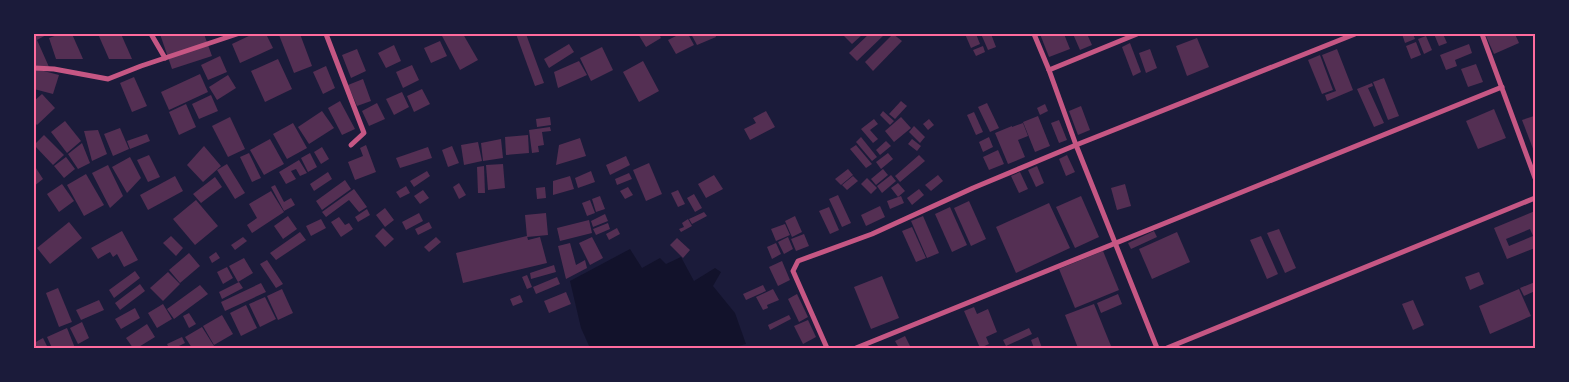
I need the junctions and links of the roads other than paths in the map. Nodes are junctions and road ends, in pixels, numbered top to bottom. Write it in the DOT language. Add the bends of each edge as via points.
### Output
graph roads {
  1 [pos="152,34"];
  2 [pos="237,34"];
  3 [pos="326,34"];
  4 [pos="1034,34"];
  5 [pos="1136,34"];
  6 [pos="1355,34"];
  7 [pos="1482,34"];
  8 [pos="165,58"];
  9 [pos="34,68"];
  10 [pos="1049,70"];
  11 [pos="1502,86"];
  12 [pos="351,145"];
  13 [pos="1076,145"];
  14 [pos="1535,178"];
  15 [pos="1535,198"];
  16 [pos="1115,243"];
  17 [pos="826,348"];
  18 [pos="856,348"];
  19 [pos="1157,348"];
  20 [pos="1167,348"];
  1 -- 8 [label="street"];
  2 -- 8 [label="street"];
  3 -- 12 [label="street" via="364,133"];
  4 -- 10 [label="street"];
  5 -- 10 [label="street"];
  6 -- 13 [label="street"];
  7 -- 11 [label="street"];
  8 -- 9 [label="street" via="108,79 54,68"];
  10 -- 13 [label="street"];
  11 -- 14 [label="street"];
  11 -- 16 [label="street"];
  13 -- 16 [label="street"];
  13 -- 17 [label="street" via="872,234 798,261 793,271"];
  15 -- 20 [label="street"];
  16 -- 18 [label="street"];
  16 -- 19 [label="street"];
}
